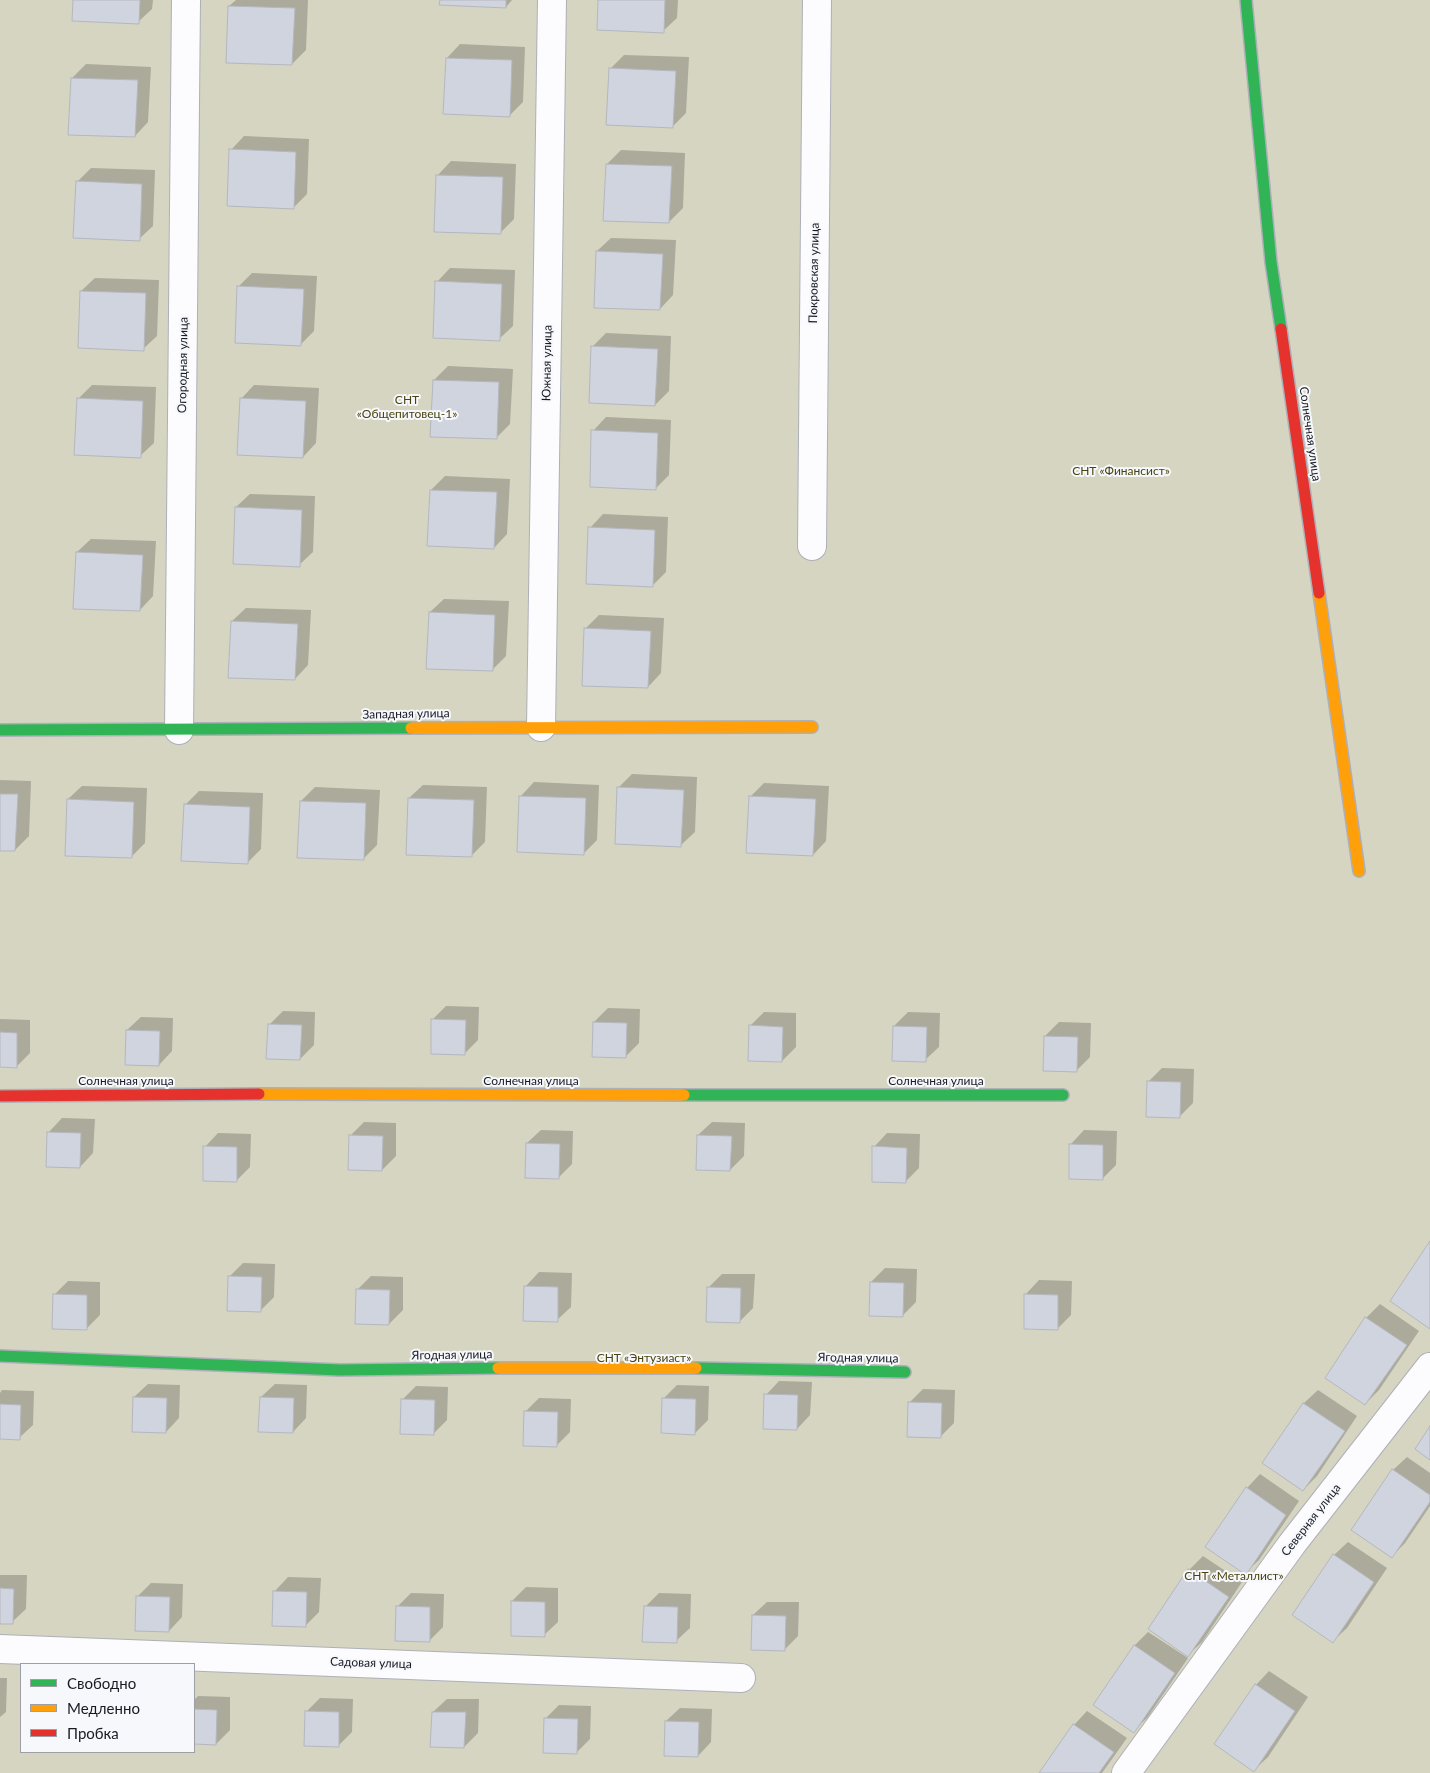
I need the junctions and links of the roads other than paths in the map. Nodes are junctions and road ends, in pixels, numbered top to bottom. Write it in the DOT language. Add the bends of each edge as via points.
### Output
graph roads {
  1 [pos="186,0"];
  2 [pos="552,0"];
  3 [pos="817,0"];
  4 [pos="1246,0"];
  5 [pos="812,546"];
  6 [pos="541,727"];
  7 [pos="812,727"];
  8 [pos="0,730"];
  9 [pos="180,730"];
  10 [pos="1358,871"];
  11 [pos="1063,1095"];
  12 [pos="0,1096"];
  13 [pos="0,1356"];
  14 [pos="1430,1367"];
  15 [pos="905,1372"];
  16 [pos="0,1649"];
  17 [pos="742,1678"];
  18 [pos="1126,1773"];
  1 -- 9 [label="street, Огородная улица"];
  2 -- 6 [label="street, Южная улица"];
  3 -- 5 [label="street, Покровская улица"];
  4 -- 10 [label="street, Солнечная улица" via="1271,262"];
  6 -- 7 [label="street, Западная улица"];
  6 -- 9 [label="street, Западная улица"];
  8 -- 9 [label="street, Западная улица"];
  11 -- 12 [label="street, Солнечная улица"];
  13 -- 15 [label="street, Ягодная улица" via="340,1370 646,1367"];
  14 -- 18 [label="street, Северная улица" via="1292,1544"];
  16 -- 17 [label="street, Садовая улица"];
}
